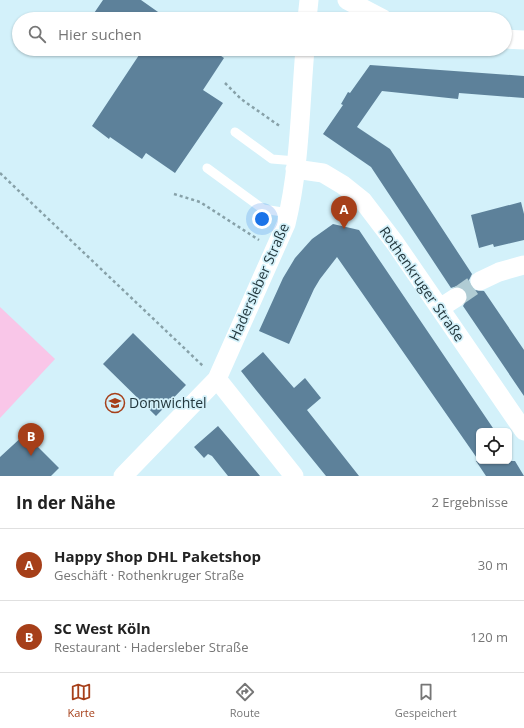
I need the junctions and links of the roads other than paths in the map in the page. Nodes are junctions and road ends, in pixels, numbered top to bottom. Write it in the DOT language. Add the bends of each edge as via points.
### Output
graph roads {
  1 [pos="309,0"];
  2 [pos="347,0"];
  3 [pos="308,12"];
  4 [pos="370,12"];
  5 [pos="512,39"];
  6 [pos="524,40"];
  7 [pos="304,56"];
  8 [pos="235,132"];
  9 [pos="296,165"];
  10 [pos="207,168"];
  11 [pos="288,213"];
  12 [pos="524,265"];
  13 [pos="480,281"];
  14 [pos="457,297"];
  15 [pos="440,308"];
  16 [pos="217,379"];
  17 [pos="524,431"];
  18 [pos="123,476"];
  19 [pos="294,476"];
  1 -- 3 [label="street"];
  2 -- 4 [label="street"];
  5 -- 6 [label="street"];
  7 -- 9 [label="street, Hadersleber Straße"];
  8 -- 9 [label="lane" via="272,159"];
  9 -- 11 [label="street, Hadersleber Straße"];
  9 -- 15 [label="street, Rothenkruger Straße" via="323,173 363,201"];
  10 -- 11 [label="lane" via="263,209"];
  11 -- 16 [label="street, Hadersleber Straße" via="286,224"];
  12 -- 13 [label="street"];
  14 -- 15 [label="street"];
  15 -- 17 [label="street, Rothenkruger Straße"];
  16 -- 18 [label="street, Hadersleber Straße"];
  16 -- 19 [label="street"];
}
